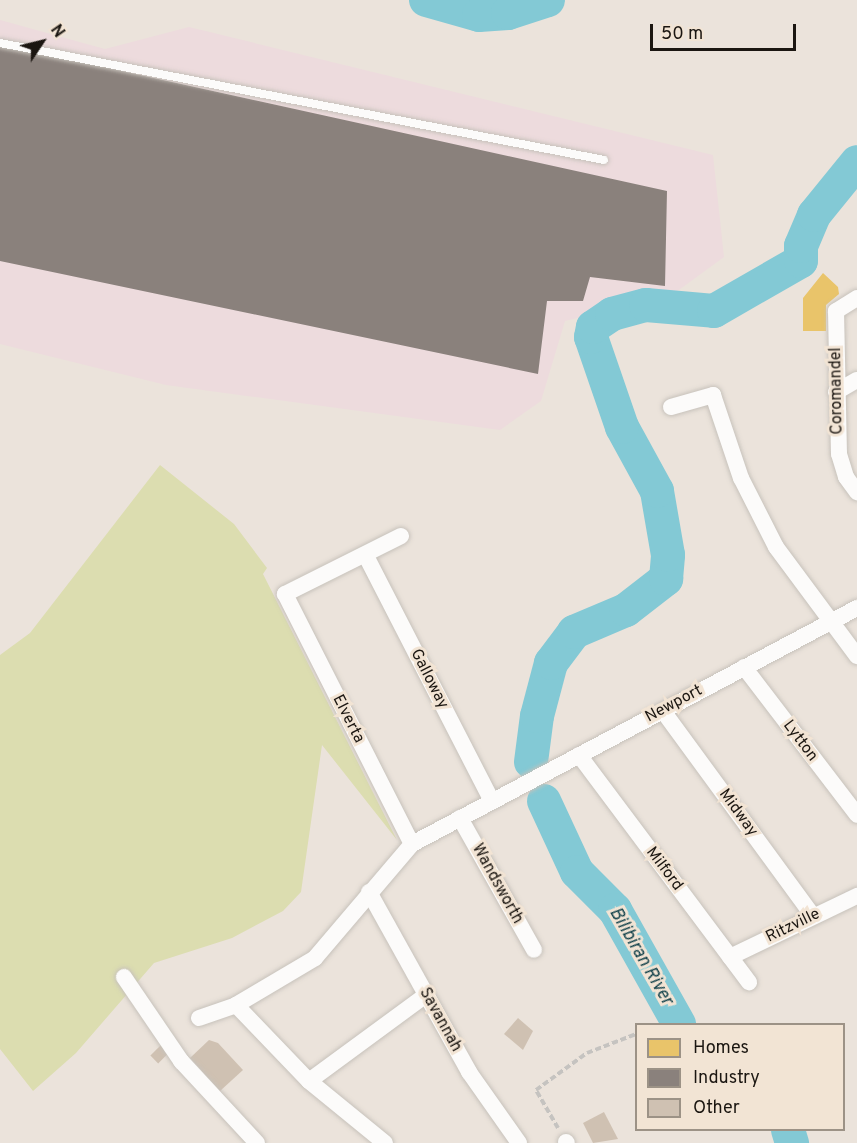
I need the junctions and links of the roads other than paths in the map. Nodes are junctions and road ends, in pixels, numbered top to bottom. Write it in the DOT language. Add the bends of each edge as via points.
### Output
graph roads {
  1 [pos="0,43"];
  2 [pos="604,160"];
  3 [pos="857,298"];
  4 [pos="857,380"];
  5 [pos="836,392"];
  6 [pos="671,407"];
  7 [pos="852,474"];
  8 [pos="857,492"];
  9 [pos="401,536"];
  10 [pos="366,556"];
  11 [pos="857,608"];
  12 [pos="831,622"];
  13 [pos="857,656"];
  14 [pos="744,667"];
  15 [pos="663,711"];
  16 [pos="579,755"];
  17 [pos="492,801"];
  18 [pos="857,815"];
  19 [pos="460,818"];
  20 [pos="412,844"];
  21 [pos="369,892"];
  22 [pos="857,896"];
  23 [pos="813,916"];
  24 [pos="534,950"];
  25 [pos="730,957"];
  26 [pos="124,977"];
  27 [pos="749,982"];
  28 [pos="426,995"];
  29 [pos="236,1005"];
  30 [pos="199,1018"];
  31 [pos="309,1081"];
  32 [pos="257,1143"];
  33 [pos="385,1143"];
  34 [pos="519,1143"];
  1 -- 2 [label="lane"];
  3 -- 5 [label="street, Coromandel" via="836,310"];
  4 -- 5 [label="street"];
  5 -- 7 [label="street, Coromandel" via="839,454"];
  6 -- 12 [label="street" via="713,394 741,478 776,547"];
  7 -- 8 [label="street, Coromandel"];
  9 -- 10 [label="street"];
  10 -- 17 [label="street, Galloway"];
  10 -- 20 [label="street, Elverta" via="285,594"];
  11 -- 12 [label="street, Newport"];
  12 -- 13 [label="street"];
  12 -- 14 [label="street, Newport"];
  14 -- 15 [label="street, Newport"];
  14 -- 18 [label="street, Lytton"];
  15 -- 16 [label="street, Newport"];
  15 -- 23 [label="street, Midway"];
  16 -- 17 [label="street, Newport"];
  16 -- 25 [label="street, Milford"];
  17 -- 19 [label="street, Newport"];
  19 -- 20 [label="street, Newport"];
  19 -- 24 [label="street, Wandsworth"];
  20 -- 21 [label="street, Newport"];
  21 -- 28 [label="street, Savannah"];
  21 -- 29 [label="street, Newport" via="315,958"];
  22 -- 23 [label="street, Ritzville"];
  23 -- 25 [label="street, Ritzville"];
  25 -- 27 [label="street, Milford"];
  26 -- 32 [label="street" via="181,1062"];
  28 -- 31 [label="street"];
  28 -- 34 [label="street, Savannah" via="469,1072"];
  29 -- 30 [label="street, Newport"];
  29 -- 31 [label="street"];
  31 -- 33 [label="street"];
}
